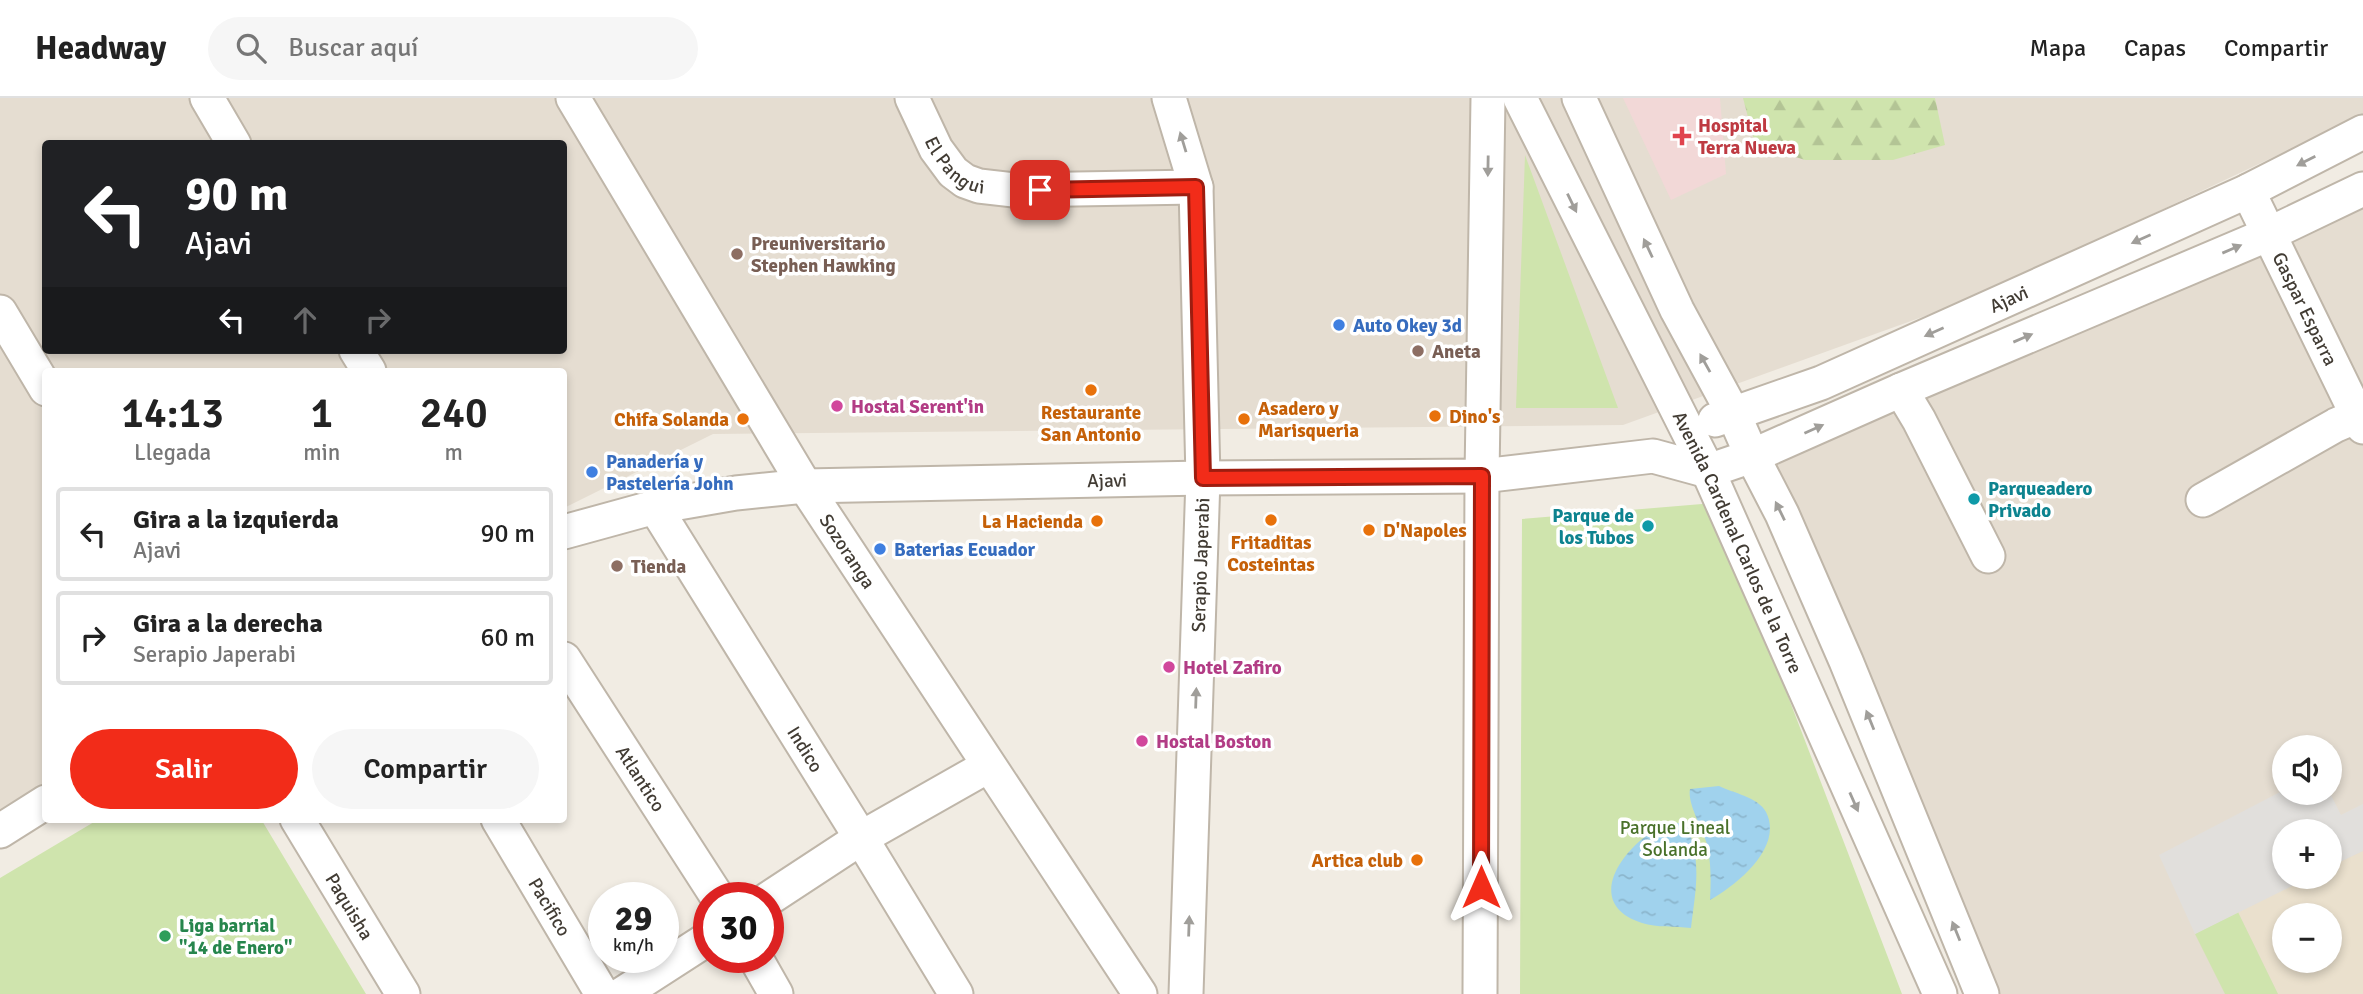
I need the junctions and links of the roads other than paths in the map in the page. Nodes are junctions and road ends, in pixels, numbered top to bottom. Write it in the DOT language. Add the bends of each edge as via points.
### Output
graph roads {
  1 [pos="207,98"];
  2 [pos="573,98"];
  3 [pos="912,98"];
  4 [pos="1169,98"];
  5 [pos="1488,98"];
  6 [pos="1520,98"];
  7 [pos="1579,98"];
  8 [pos="2363,132"];
  9 [pos="232,140"];
  10 [pos="1196,187"];
  11 [pos="2363,189"];
  12 [pos="2248,191"];
  13 [pos="2269,234"];
  14 [pos="0,312"];
  15 [pos="42,382"];
  16 [pos="1901,390"];
  17 [pos="1734,415"];
  18 [pos="2360,421"];
  19 [pos="1686,428"];
  20 [pos="1654,456"];
  21 [pos="1752,456"];
  22 [pos="1707,471"];
  23 [pos="1482,476"];
  24 [pos="1203,478"];
  25 [pos="806,486"];
  26 [pos="2203,500"];
  27 [pos="654,507"];
  28 [pos="567,531"];
  29 [pos="1988,556"];
  30 [pos="567,664"];
  31 [pos="988,766"];
  32 [pos="42,805"];
  33 [pos="299,823"];
  34 [pos="500,823"];
  35 [pos="0,831"];
  36 [pos="861,838"];
  37 [pos="708,882"];
  38 [pos="784,889"];
  39 [pos="693,948"];
  40 [pos="764,973"];
  41 [pos="403,994"];
  42 [pos="602,994"];
  43 [pos="622,994"];
  44 [pos="776,994"];
  45 [pos="956,994"];
  46 [pos="1140,994"];
  47 [pos="1186,994"];
  48 [pos="1480,994"];
  49 [pos="1940,994"];
  50 [pos="1982,994"];
  1 -- 9 [label="street"];
  2 -- 25 [label="street, Sozoranga"];
  3 -- 10 [label="street, El Pangui" via="936,149 953,172 979,186 1014,190"];
  10 -- 4 [label="street, Serapio Japerabi, one-way"];
  5 -- 23 [label="street, one-way"];
  6 -- 19 [label="street, Avenida Cardenal Carlos de la Torre, one-way"];
  17 -- 7 [label="street, one-way" via="1676,310"];
  8 -- 12 [label="street, Ajavi, one-way"];
  10 -- 24 [label="street, Serapio Japerabi"];
  11 -- 13 [label="street"];
  12 -- 13 [label="street, Gaspar Esparra"];
  12 -- 17 [label="street, Ajavi, one-way" via="1821,383"];
  16 -- 13 [label="street, one-way"];
  13 -- 18 [label="street, Gaspar Esparra"];
  14 -- 15 [label="street"];
  21 -- 16 [label="street, one-way"];
  16 -- 29 [label="street"];
  17 -- 19 [label="street, Ajavi"];
  17 -- 21 [label="street"];
  18 -- 26 [label="street" via="2336,425"];
  19 -- 20 [label="street, Ajavi"];
  19 -- 22 [label="street, Avenida Cardenal Carlos de la Torre"];
  20 -- 22 [label="street, Ajavi"];
  20 -- 23 [label="street, Ajavi"];
  21 -- 22 [label="street"];
  50 -- 21 [label="street, one-way" via="1841,649"];
  22 -- 49 [label="street, Avenida Cardenal Carlos de la Torre, one-way"];
  23 -- 24 [label="street, Ajavi"];
  23 -- 48 [label="street"];
  24 -- 25 [label="street, Ajavi"];
  47 -- 24 [label="street, Serapio Japerabi, one-way"];
  25 -- 27 [label="street, Ajavi"];
  25 -- 31 [label="street, Sozoranga"];
  27 -- 28 [label="street, Ajavi"];
  27 -- 36 [label="street, Indico"];
  30 -- 37 [label="street, Atlantico"];
  31 -- 36 [label="street"];
  31 -- 46 [label="street, Sozoranga"];
  32 -- 35 [label="street"];
  33 -- 41 [label="street, Paquisha"];
  34 -- 42 [label="street, Pacifico"];
  36 -- 38 [label="street"];
  36 -- 45 [label="street, Indico"];
  39 -- 43 [label="street"];
  40 -- 44 [label="street"];
}
